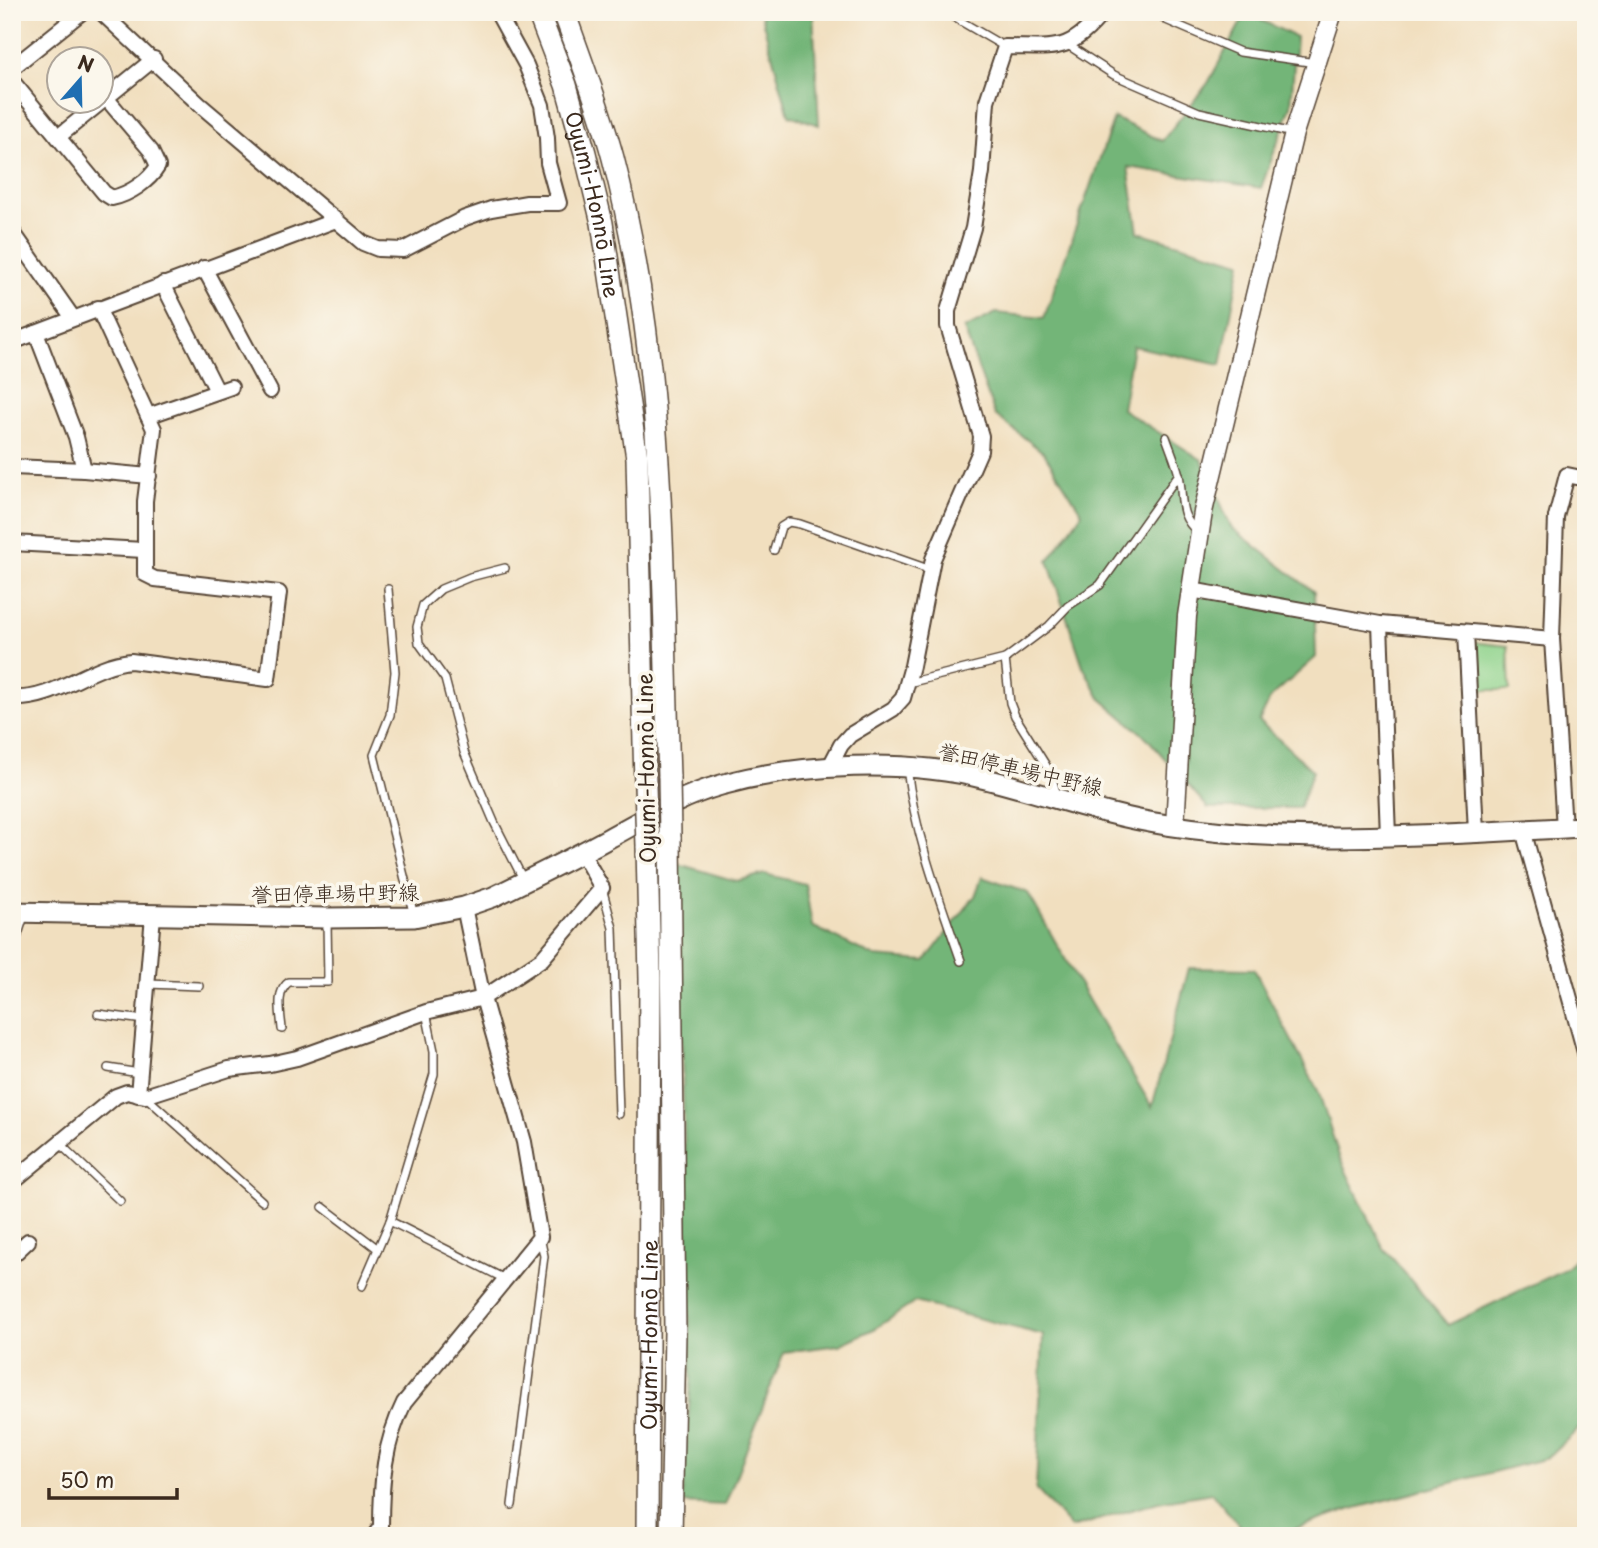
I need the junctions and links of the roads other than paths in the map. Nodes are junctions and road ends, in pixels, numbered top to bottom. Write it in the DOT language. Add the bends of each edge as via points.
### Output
graph roads {
  1 [pos="82,12"];
  2 [pos="101,12"];
  3 [pos="497,12"];
  4 [pos="538,12"];
  5 [pos="564,12"];
  6 [pos="945,12"];
  7 [pos="1103,12"];
  8 [pos="1156,12"];
  9 [pos="1333,12"];
  10 [pos="1068,45"];
  11 [pos="1005,47"];
  12 [pos="154,59"];
  13 [pos="1317,63"];
  14 [pos="12,68"];
  15 [pos="12,81"];
  16 [pos="116,91"];
  17 [pos="116,110"];
  18 [pos="85,116"];
  19 [pos="1294,133"];
  20 [pos="58,137"];
  21 [pos="336,220"];
  22 [pos="12,231"];
  23 [pos="204,268"];
  24 [pos="163,284"];
  25 [pos="98,308"];
  26 [pos="73,318"];
  27 [pos="36,333"];
  28 [pos="12,342"];
  29 [pos="270,391"];
  30 [pos="148,416"];
  31 [pos="1166,437"];
  32 [pos="12,467"];
  33 [pos="84,470"];
  34 [pos="1179,474"];
  35 [pos="149,476"];
  36 [pos="1586,479"];
  37 [pos="1200,533"];
  38 [pos="12,543"];
  39 [pos="144,550"];
  40 [pos="774,550"];
  41 [pos="505,568"];
  42 [pos="931,570"];
  43 [pos="388,589"];
  44 [pos="1191,590"];
  45 [pos="1380,625"];
  46 [pos="1466,632"];
  47 [pos="1552,639"];
  48 [pos="1005,659"];
  49 [pos="908,683"];
  50 [pos="12,698"];
  51 [pos="907,767"];
  52 [pos="829,768"];
  53 [pos="1059,799"];
  54 [pos="1175,826"];
  55 [pos="1586,827"];
  56 [pos="1564,828"];
  57 [pos="1523,830"];
  58 [pos="1476,832"];
  59 [pos="1388,836"];
  60 [pos="582,853"];
  61 [pos="524,882"];
  62 [pos="602,888"];
  63 [pos="464,907"];
  64 [pos="19,912"];
  65 [pos="153,915"];
  66 [pos="414,917"];
  67 [pos="327,918"];
  68 [pos="12,953"];
  69 [pos="961,961"];
  70 [pos="147,984"];
  71 [pos="199,986"];
  72 [pos="483,998"];
  73 [pos="426,1012"];
  74 [pos="98,1014"];
  75 [pos="144,1020"];
  76 [pos="282,1029"];
  77 [pos="1586,1056"];
  78 [pos="108,1068"];
  79 [pos="139,1073"];
  80 [pos="141,1096"];
  81 [pos="619,1114"];
  82 [pos="59,1143"];
  83 [pos="12,1182"];
  84 [pos="120,1201"];
  85 [pos="262,1201"];
  86 [pos="323,1207"];
  87 [pos="390,1221"];
  88 [pos="540,1237"];
  89 [pos="28,1241"];
  90 [pos="378,1249"];
  91 [pos="12,1256"];
  92 [pos="505,1279"];
  93 [pos="362,1286"];
  94 [pos="512,1505"];
  95 [pos="374,1536"];
  96 [pos="647,1536"];
  97 [pos="671,1536"];
  1 -- 14 [label="street"];
  2 -- 12 [label="street"];
  3 -- 21 [label="street" via="542,104 548,163 559,203 491,209 415,246 390,251 363,243"];
  4 -- 96 [label="main road, Oyumi-Honnō Line, bridge" via="566,85 599,212 635,445 650,979"];
  5 -- 97 [label="main road, Oyumi-Honnō Line, bridge" via="613,157 649,351 659,474 670,837 675,1333"];
  6 -- 11 [label="lane"];
  7 -- 10 [label="street"];
  8 -- 13 [label="lane" via="1240,52"];
  9 -- 13 [label="street"];
  10 -- 11 [label="street"];
  10 -- 19 [label="lane" via="1114,75 1199,112"];
  11 -- 42 [label="street" via="987,101 973,228 948,311 948,326 981,436 980,451"];
  12 -- 16 [label="street"];
  12 -- 21 [label="street" via="199,104"];
  13 -- 19 [label="street"];
  15 -- 20 [label="street"];
  17 -- 20 [label="street" via="158,166 123,196 112,198 104,192"];
  18 -- 20 [label="street"];
  19 -- 37 [label="street"];
  21 -- 23 [label="street"];
  22 -- 26 [label="street"];
  23 -- 24 [label="street"];
  23 -- 29 [label="street"];
  24 -- 25 [label="street"];
  24 -- 30 [label="street" via="224,389"];
  25 -- 26 [label="street"];
  25 -- 30 [label="street"];
  26 -- 27 [label="street"];
  27 -- 28 [label="street"];
  27 -- 33 [label="street"];
  30 -- 35 [label="street" via="154,429"];
  31 -- 34 [label="lane"];
  32 -- 33 [label="street"];
  33 -- 35 [label="street"];
  34 -- 37 [label="lane" via="1184,515"];
  34 -- 48 [label="lane" via="1100,585"];
  35 -- 39 [label="street"];
  36 -- 47 [label="street" via="1567,475 1556,517"];
  37 -- 44 [label="street"];
  38 -- 39 [label="street"];
  39 -- 50 [label="street" via="145,574 155,579 279,593 268,679 111,663 46,694"];
  40 -- 42 [label="lane" via="777,534 789,522"];
  41 -- 61 [label="lane" via="441,589 423,606 417,627 419,643 445,678 464,752"];
  42 -- 49 [label="street"];
  43 -- 66 [label="lane" via="395,671 390,715 374,755"];
  44 -- 45 [label="street"];
  44 -- 54 [label="street"];
  45 -- 46 [label="street"];
  45 -- 59 [label="street"];
  46 -- 47 [label="street"];
  46 -- 58 [label="street"];
  47 -- 56 [label="street"];
  48 -- 49 [label="lane"];
  48 -- 53 [label="lane" via="1015,716 1050,772"];
  49 -- 52 [label="street" via="893,709 841,744"];
  51 -- 52 [label="main road, 誉田停車場中野線"];
  51 -- 53 [label="main road, 誉田停車場中野線" via="983,778"];
  51 -- 69 [label="lane" via="929,868"];
  52 -- 60 [label="main road, 誉田停車場中野線" via="722,784 686,796"];
  53 -- 54 [label="main road, 誉田停車場中野線"];
  54 -- 59 [label="main road, 誉田停車場中野線" via="1253,835"];
  55 -- 56 [label="main road, 誉田停車場中野線"];
  56 -- 57 [label="main road, 誉田停車場中野線"];
  57 -- 58 [label="main road, 誉田停車場中野線"];
  57 -- 77 [label="street"];
  58 -- 59 [label="main road, 誉田停車場中野線"];
  60 -- 61 [label="main road, 誉田停車場中野線"];
  60 -- 62 [label="street"];
  61 -- 63 [label="main road, 誉田停車場中野線"];
  62 -- 72 [label="street" via="542,959"];
  62 -- 81 [label="lane" via="613,928"];
  63 -- 66 [label="main road, 誉田停車場中野線"];
  63 -- 72 [label="street"];
  64 -- 65 [label="main road, 誉田停車場中野線"];
  64 -- 68 [label="lane"];
  65 -- 67 [label="main road, 誉田停車場中野線"];
  65 -- 70 [label="street"];
  66 -- 67 [label="main road, 誉田停車場中野線"];
  67 -- 76 [label="lane" via="328,982 283,986"];
  70 -- 71 [label="lane"];
  70 -- 75 [label="street"];
  72 -- 73 [label="street"];
  72 -- 88 [label="street" via="524,1142"];
  73 -- 80 [label="street" via="297,1058 229,1069"];
  73 -- 87 [label="lane" via="434,1074"];
  74 -- 75 [label="lane"];
  75 -- 79 [label="street"];
  78 -- 79 [label="lane"];
  79 -- 80 [label="street"];
  80 -- 82 [label="street" via="127,1092 116,1096"];
  80 -- 85 [label="lane"];
  82 -- 83 [label="street"];
  82 -- 84 [label="lane"];
  86 -- 90 [label="lane"];
  87 -- 90 [label="lane"];
  87 -- 92 [label="lane"];
  88 -- 92 [label="street"];
  88 -- 94 [label="lane" via="544,1256"];
  89 -- 91 [label="street"];
  90 -- 93 [label="lane"];
  92 -- 95 [label="street" via="404,1403 385,1455 381,1527"];
}
